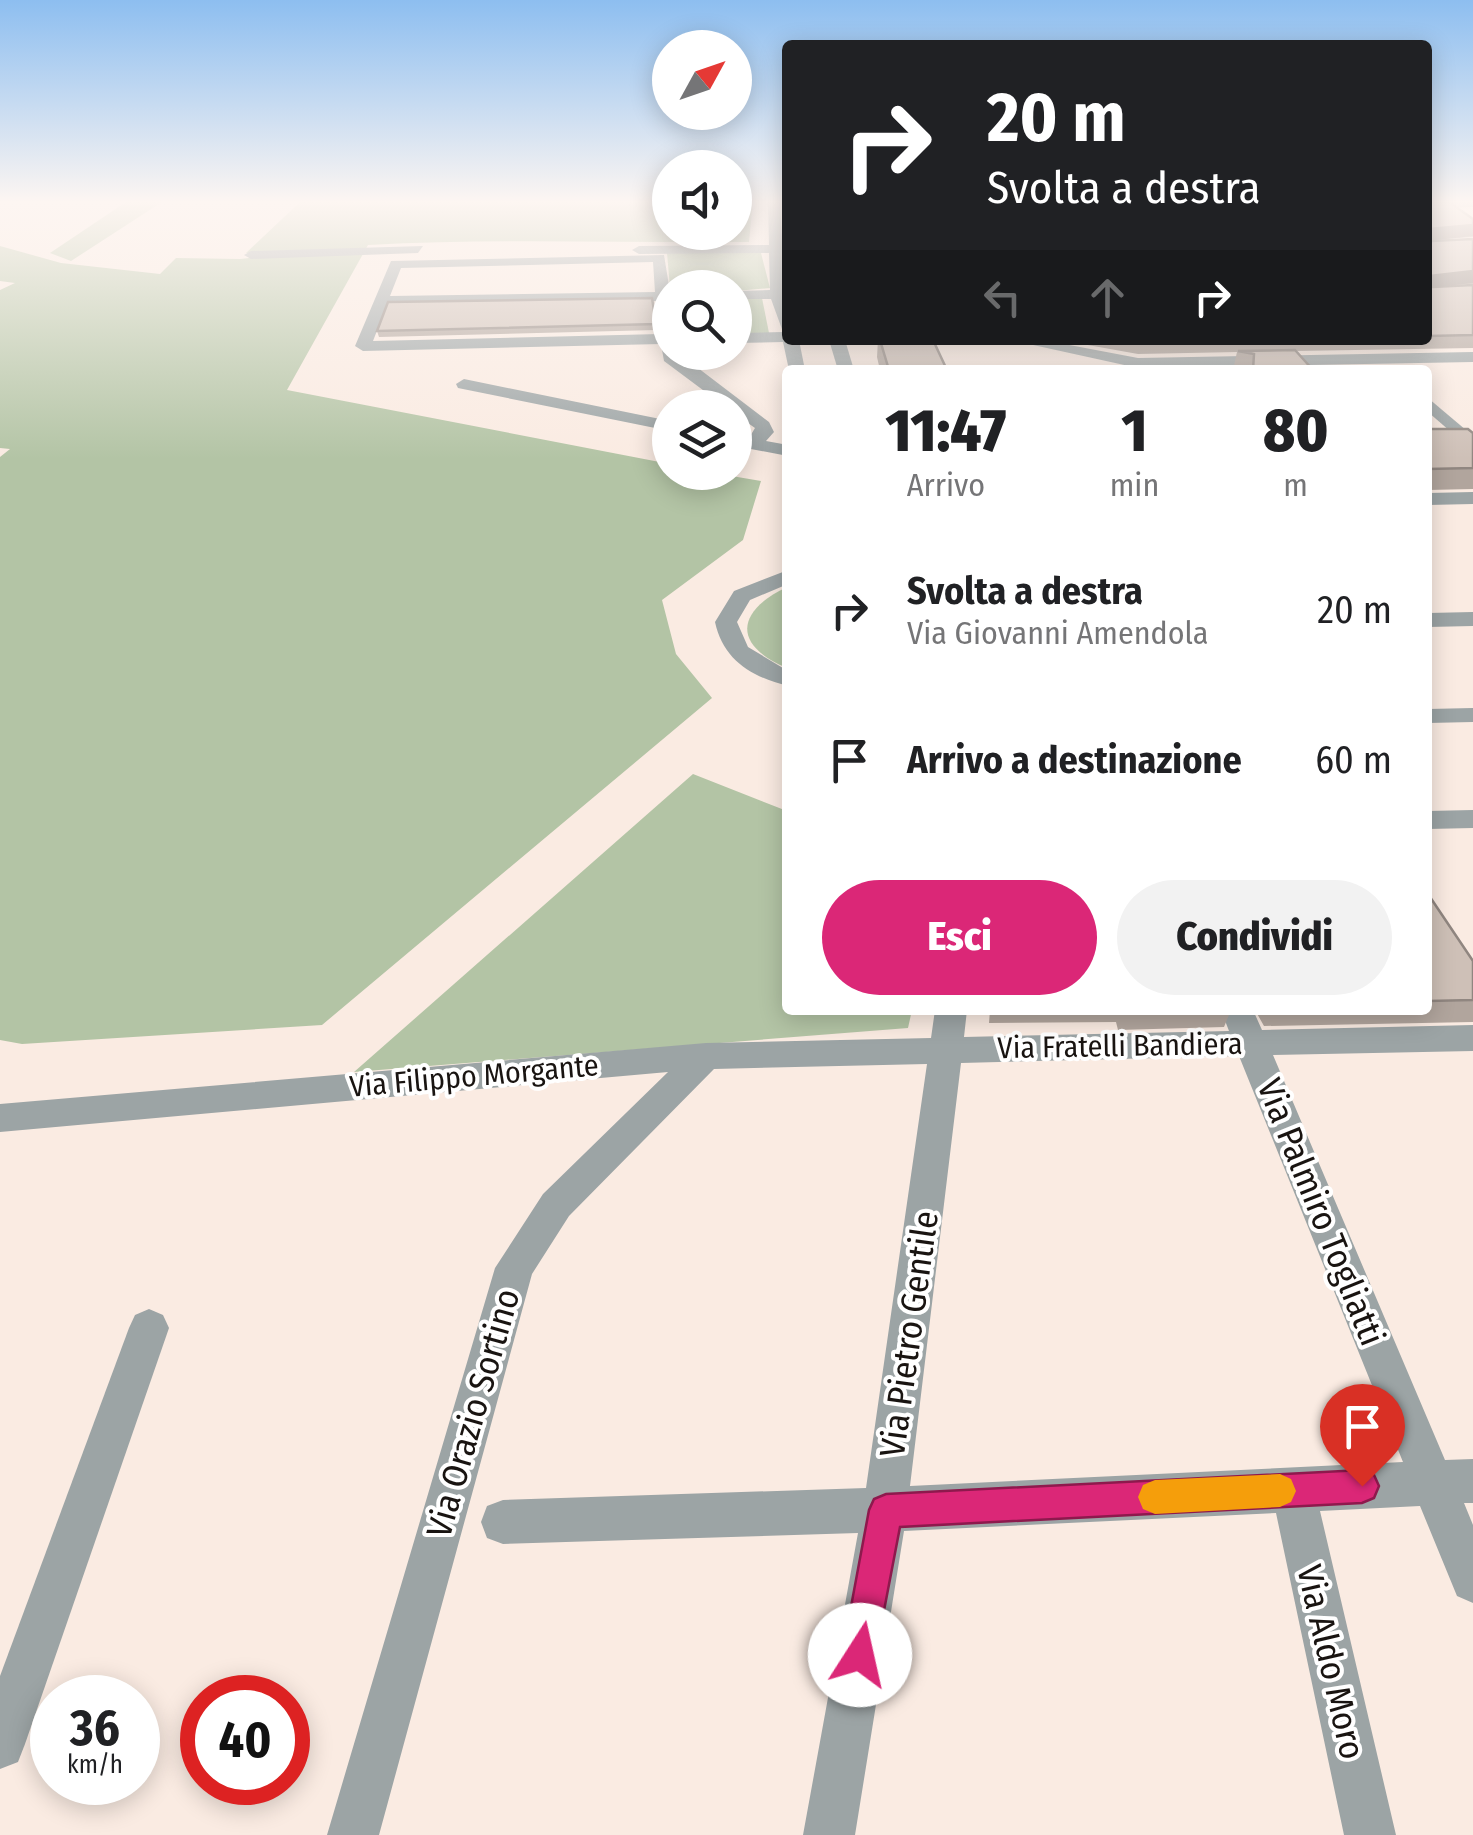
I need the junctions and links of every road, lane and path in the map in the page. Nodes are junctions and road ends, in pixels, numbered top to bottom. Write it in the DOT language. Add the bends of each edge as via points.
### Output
graph roads {
  1 [pos="386,288"];
  2 [pos="776,288"];
  3 [pos="777,294"];
  4 [pos="752,295"];
  5 [pos="652,296"];
  6 [pos="380,301"];
  7 [pos="782,309"];
  8 [pos="752,338"];
  9 [pos="782,338"];
  10 [pos="652,339"];
  11 [pos="1066,345"];
  12 [pos="1291,345"];
  13 [pos="1473,357"];
  14 [pos="1299,358"];
  15 [pos="1375,365"];
  16 [pos="1396,365"];
  17 [pos="682,370"];
  18 [pos="516,376"];
  19 [pos="464,384"];
  20 [pos="494,390"];
  21 [pos="711,390"];
  22 [pos="1433,408"];
  23 [pos="1473,412"];
  24 [pos="752,419"];
  25 [pos="652,422"];
  26 [pos="752,438"];
  27 [pos="752,444"];
  28 [pos="1473,446"];
  29 [pos="782,450"];
  30 [pos="1473,498"];
  31 [pos="1432,499"];
  32 [pos="782,575"];
  33 [pos="1473,619"];
  34 [pos="1432,620"];
  35 [pos="782,679"];
  36 [pos="1432,716"];
  37 [pos="1473,716"];
  38 [pos="1473,819"];
  39 [pos="1432,820"];
  40 [pos="1244,1027"];
  41 [pos="949,1030"];
  42 [pos="1473,1038"];
  43 [pos="706,1056"];
  44 [pos="0,1118"];
  45 [pos="150,1328"];
  46 [pos="1453,1482"];
  47 [pos="1293,1490"];
  48 [pos="886,1510"];
  49 [pos="503,1522"];
  50 [pos="1473,1580"];
  51 [pos="0,1744"];
  52 [pos="353,1835"];
  53 [pos="829,1835"];
  54 [pos="1370,1835"];
  1 -- 6 [label="street"];
  2 -- 3 [label="street"];
  3 -- 4 [label="street"];
  3 -- 7 [label="street"];
  5 -- 6 [label="street"];
  6 -- 10 [label="street" via="362,346"];
  8 -- 9 [label="street"];
  11 -- 14 [label="street" via="1138,363"];
  12 -- 14 [label="street"];
  13 -- 16 [label="street"];
  14 -- 15 [label="street"];
  17 -- 21 [label="street"];
  18 -- 20 [label="street"];
  19 -- 20 [label="street"];
  20 -- 25 [label="street"];
  22 -- 23 [label="street"];
  22 -- 28 [label="street"];
  24 -- 26 [label="street" via="764,432"];
  27 -- 29 [label="street"];
  30 -- 31 [label="street"];
  32 -- 35 [label="street" via="742,596 726,622 736,650"];
  33 -- 34 [label="street"];
  36 -- 37 [label="street"];
  38 -- 39 [label="street"];
  40 -- 41 [label="street, Via Fratelli Bandiera"];
  40 -- 42 [label="street, Via Fratelli Bandiera"];
  40 -- 46 [label="street, Via Palmiro Togliatti"];
  41 -- 43 [label="street, Via Filippo Morgante"];
  41 -- 48 [label="street, Via Pietro Gentile"];
  43 -- 44 [label="street, Via Filippo Morgante"];
  43 -- 52 [label="street, Via Orazio Sortino" via="556,1204 514,1268"];
  45 -- 51 [label="street"];
  46 -- 47 [label="street"];
  46 -- 50 [label="street, Via Palmiro Togliatti"];
  47 -- 48 [label="street"];
  47 -- 54 [label="street, Via Aldo Moro"];
  48 -- 49 [label="street"];
  48 -- 53 [label="street, Via Pietro Gentile"];
}
